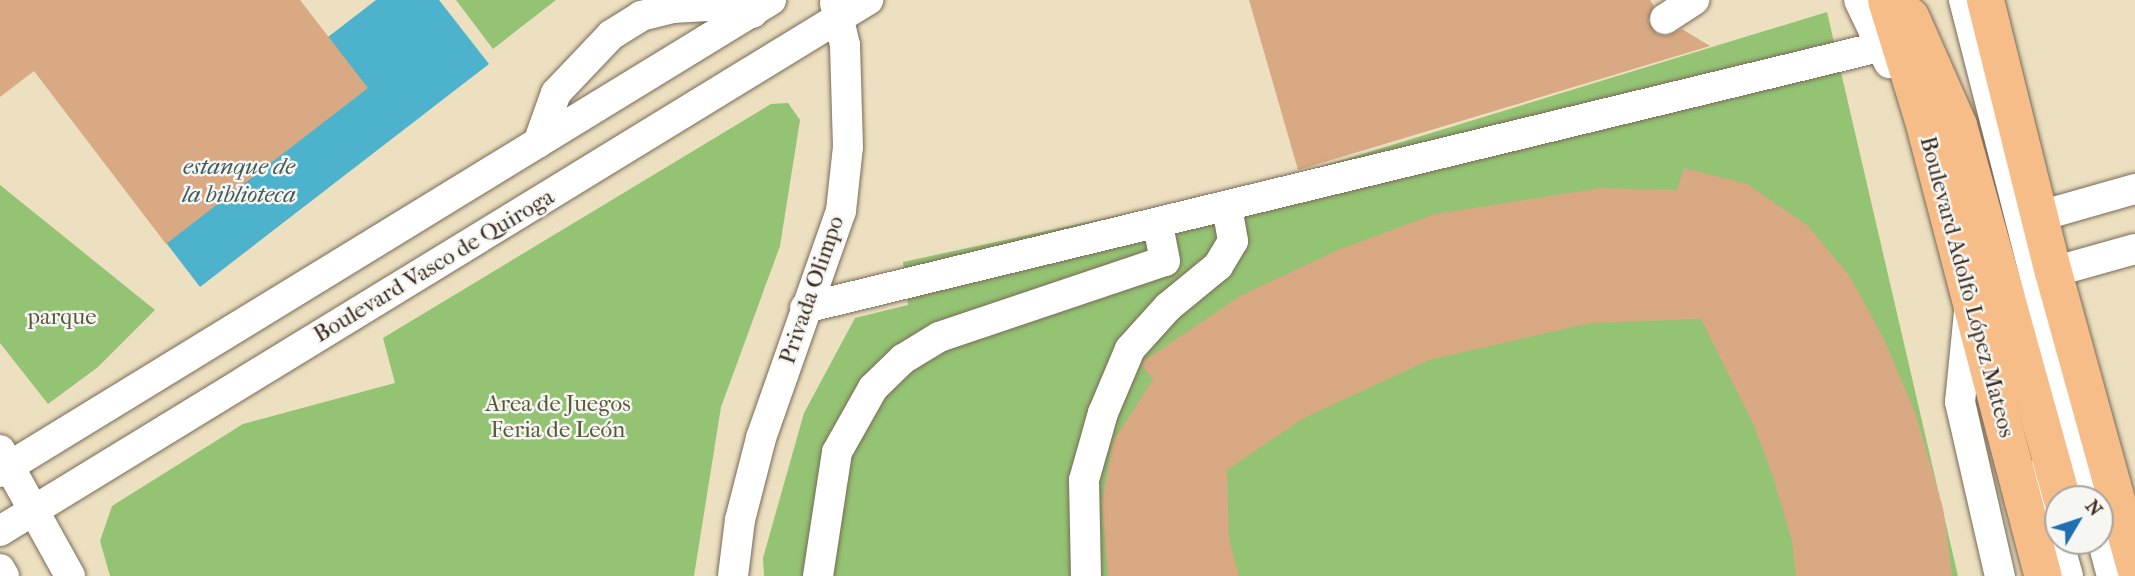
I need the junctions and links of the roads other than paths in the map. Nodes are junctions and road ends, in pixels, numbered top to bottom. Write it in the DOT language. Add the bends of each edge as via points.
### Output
graph roads {
  1 [pos="868,0"];
  2 [pos="1694,0"];
  3 [pos="1859,0"];
  4 [pos="1886,0"];
  5 [pos="1900,0"];
  6 [pos="1912,0"];
  7 [pos="1964,0"];
  8 [pos="1985,0"];
  9 [pos="762,6"];
  10 [pos="837,9"];
  11 [pos="1665,19"];
  12 [pos="1922,36"];
  13 [pos="1879,47"];
  14 [pos="1923,120"];
  15 [pos="538,143"];
  16 [pos="2135,189"];
  17 [pos="1227,207"];
  18 [pos="2040,216"];
  19 [pos="1158,224"];
  20 [pos="2133,256"];
  21 [pos="1165,261"];
  22 [pos="2053,272"];
  23 [pos="1970,301"];
  24 [pos="1168,307"];
  25 [pos="805,308"];
  26 [pos="3,462"];
  27 [pos="2058,485"];
  28 [pos="2088,485"];
  29 [pos="2102,485"];
  30 [pos="2044,489"];
  31 [pos="36,509"];
  32 [pos="0,531"];
  33 [pos="2114,536"];
  34 [pos="2062,555"];
  35 [pos="2112,555"];
  36 [pos="2135,568"];
  37 [pos="0,569"];
  38 [pos="4,576"];
  39 [pos="70,576"];
  40 [pos="733,576"];
  41 [pos="818,576"];
  42 [pos="1086,576"];
  43 [pos="2000,576"];
  44 [pos="2043,576"];
  45 [pos="2068,576"];
  46 [pos="2112,576"];
  1 -- 10 [label="street, Boulevard Vasco de Quiroga"];
  2 -- 11 [label="street"];
  3 -- 13 [label="street"];
  4 -- 14 [label="main road, Boulevard Adolfo López Mateos"];
  5 -- 12 [label="main road"];
  6 -- 12 [label="street"];
  7 -- 28 [label="street"];
  8 -- 18 [label="main road"];
  9 -- 15 [label="street"];
  9 -- 15 [label="street" via="672,8 611,35 556,93"];
  10 -- 25 [label="street, Privada Olimpo" via="848,147 841,211"];
  10 -- 31 [label="street, Boulevard Vasco de Quiroga"];
  12 -- 27 [label="main road" via="1958,125"];
  12 -- 30 [label="street"];
  13 -- 14 [label="street"];
  13 -- 17 [label="street"];
  14 -- 23 [label="main road, Boulevard Adolfo López Mateos"];
  15 -- 26 [label="street"];
  16 -- 18 [label="street"];
  17 -- 19 [label="street"];
  17 -- 24 [label="street" via="1233,241 1219,266"];
  18 -- 22 [label="main road"];
  19 -- 21 [label="street"];
  19 -- 25 [label="street"];
  20 -- 22 [label="street"];
  21 -- 24 [label="street"];
  21 -- 41 [label="street" via="939,337 903,359 873,388 837,452"];
  22 -- 29 [label="main road"];
  23 -- 43 [label="street" via="1960,402"];
  23 -- 44 [label="main road, Boulevard Adolfo López Mateos"];
  24 -- 42 [label="street" via="1130,348 1103,413 1084,480"];
  25 -- 40 [label="street, Privada Olimpo" via="761,438 740,520"];
  26 -- 31 [label="street"];
  31 -- 32 [label="street, Boulevard Vasco de Quiroga"];
  31 -- 39 [label="street"];
  33 -- 36 [label="main road"];
  34 -- 45 [label="street"];
  35 -- 46 [label="street"];
  37 -- 38 [label="street"];
}
